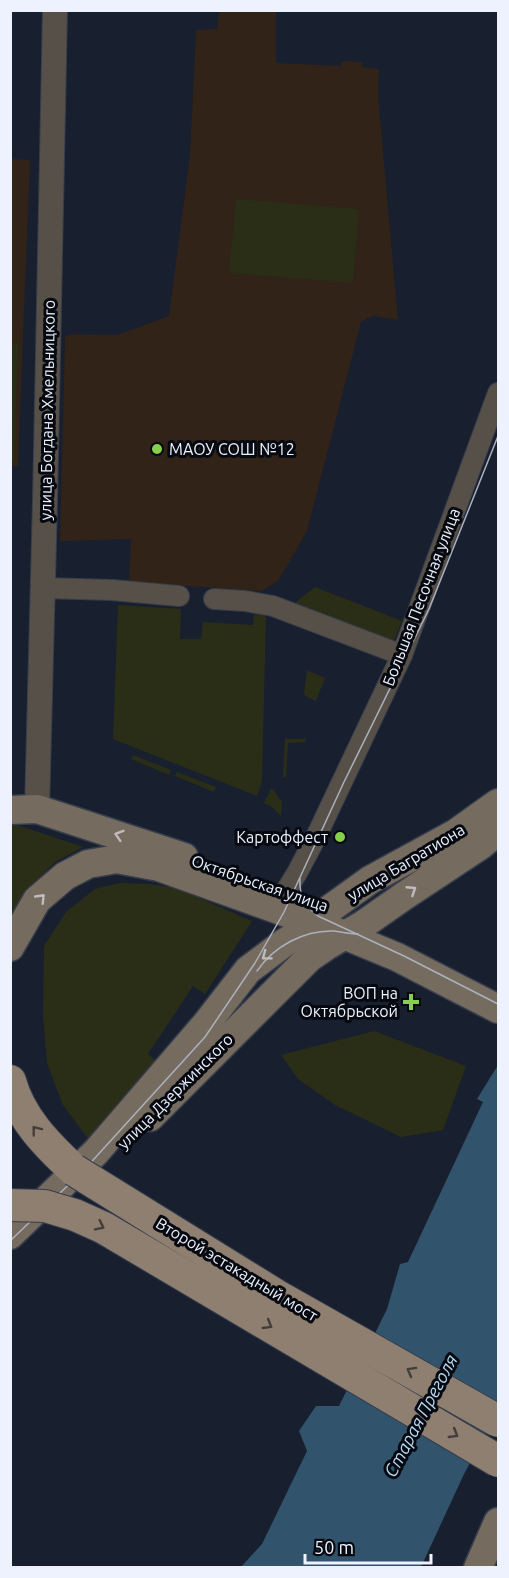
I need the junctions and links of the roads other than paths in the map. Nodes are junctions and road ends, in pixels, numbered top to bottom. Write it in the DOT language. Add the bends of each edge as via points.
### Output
graph roads {
  1 [pos="55,10"];
  2 [pos="498,393"];
  3 [pos="43,588"];
  4 [pos="179,596"];
  5 [pos="214,599"];
  6 [pos="402,655"];
  7 [pos="498,803"];
  8 [pos="24,810"];
  9 [pos="498,831"];
  10 [pos="307,910"];
  11 [pos="354,930"];
  12 [pos="10,947"];
  13 [pos="498,990"];
  14 [pos="498,1009"];
  15 [pos="10,1081"];
  16 [pos="10,1205"];
  17 [pos="10,1235"];
  18 [pos="10,1252"];
  19 [pos="498,1421"];
  20 [pos="498,1461"];
  21 [pos="498,1522"];
  22 [pos="478,1568"];
  1 -- 3 [label="street, улица Богдана Хмельницкого"];
  2 -- 6 [label="street, Большая Песочная улица"];
  3 -- 4 [label="street"];
  3 -- 8 [label="street, улица Богдана Хмельницкого"];
  5 -- 6 [label="street" via="273,606"];
  6 -- 10 [label="street, Большая Песочная улица" via="297,873"];
  7 -- 10 [label="main road, улица Багратиона" via="456,833"];
  10 -- 8 [label="main road, Октябрьская улица, one-way" via="166,850"];
  11 -- 9 [label="main road, улица Багратиона, one-way"];
  10 -- 11 [label="main road, Октябрьская улица"];
  12 -- 10 [label="main road, one-way" via="36,900 65,876 88,864 117,859 159,867"];
  10 -- 17 [label="main road, улица Дзержинского, one-way" via="284,943 248,970 96,1152"];
  11 -- 13 [label="main road, Октябрьская улица"];
  11 -- 14 [label="main road, Октябрьская улица"];
  11 -- 18 [label="main road, улица Дзержинского" via="309,958"];
  19 -- 15 [label="main road, Второй эстакадный мост, one-way, bridge" via="279,1297 74,1170 29,1122"];
  16 -- 20 [label="main road, Второй эстакадный мост, one-way, bridge" via="45,1206 104,1228"];
  21 -- 22 [label="main road"];
}
